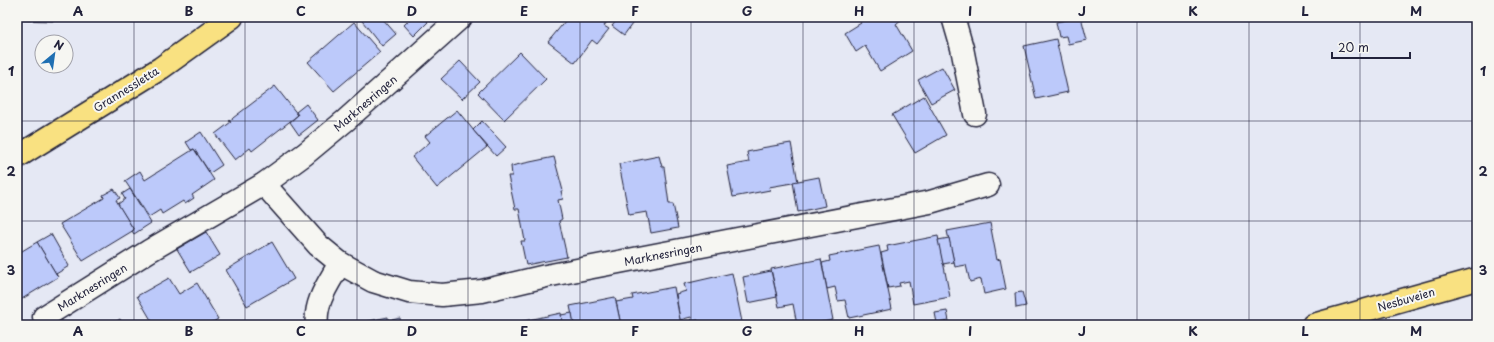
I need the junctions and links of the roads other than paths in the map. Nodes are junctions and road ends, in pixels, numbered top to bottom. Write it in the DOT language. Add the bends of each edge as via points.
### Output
graph roads {
  1 [pos="232,17"];
  2 [pos="461,17"];
  3 [pos="953,17"];
  4 [pos="975,114"];
  5 [pos="17,157"];
  6 [pos="264,184"];
  7 [pos="988,185"];
  8 [pos="340,263"];
  9 [pos="1476,282"];
  10 [pos="44,317"];
  11 [pos="318,325"];
  12 [pos="1313,325"];
  1 -- 5 [label="main road, Grannessletta" via="161,68"];
  2 -- 6 [label="street, Marknesringen" via="346,120"];
  3 -- 4 [label="street" via="964,55"];
  6 -- 8 [label="street, Marknesringen" via="318,245"];
  6 -- 10 [label="street, Marknesringen" via="149,251"];
  7 -- 8 [label="street, Marknesringen" via="930,202 546,276 482,291 442,295 409,292 373,282"];
  8 -- 11 [label="street" via="319,301 316,312"];
  9 -- 12 [label="main road, Nesbuveien"];
}
